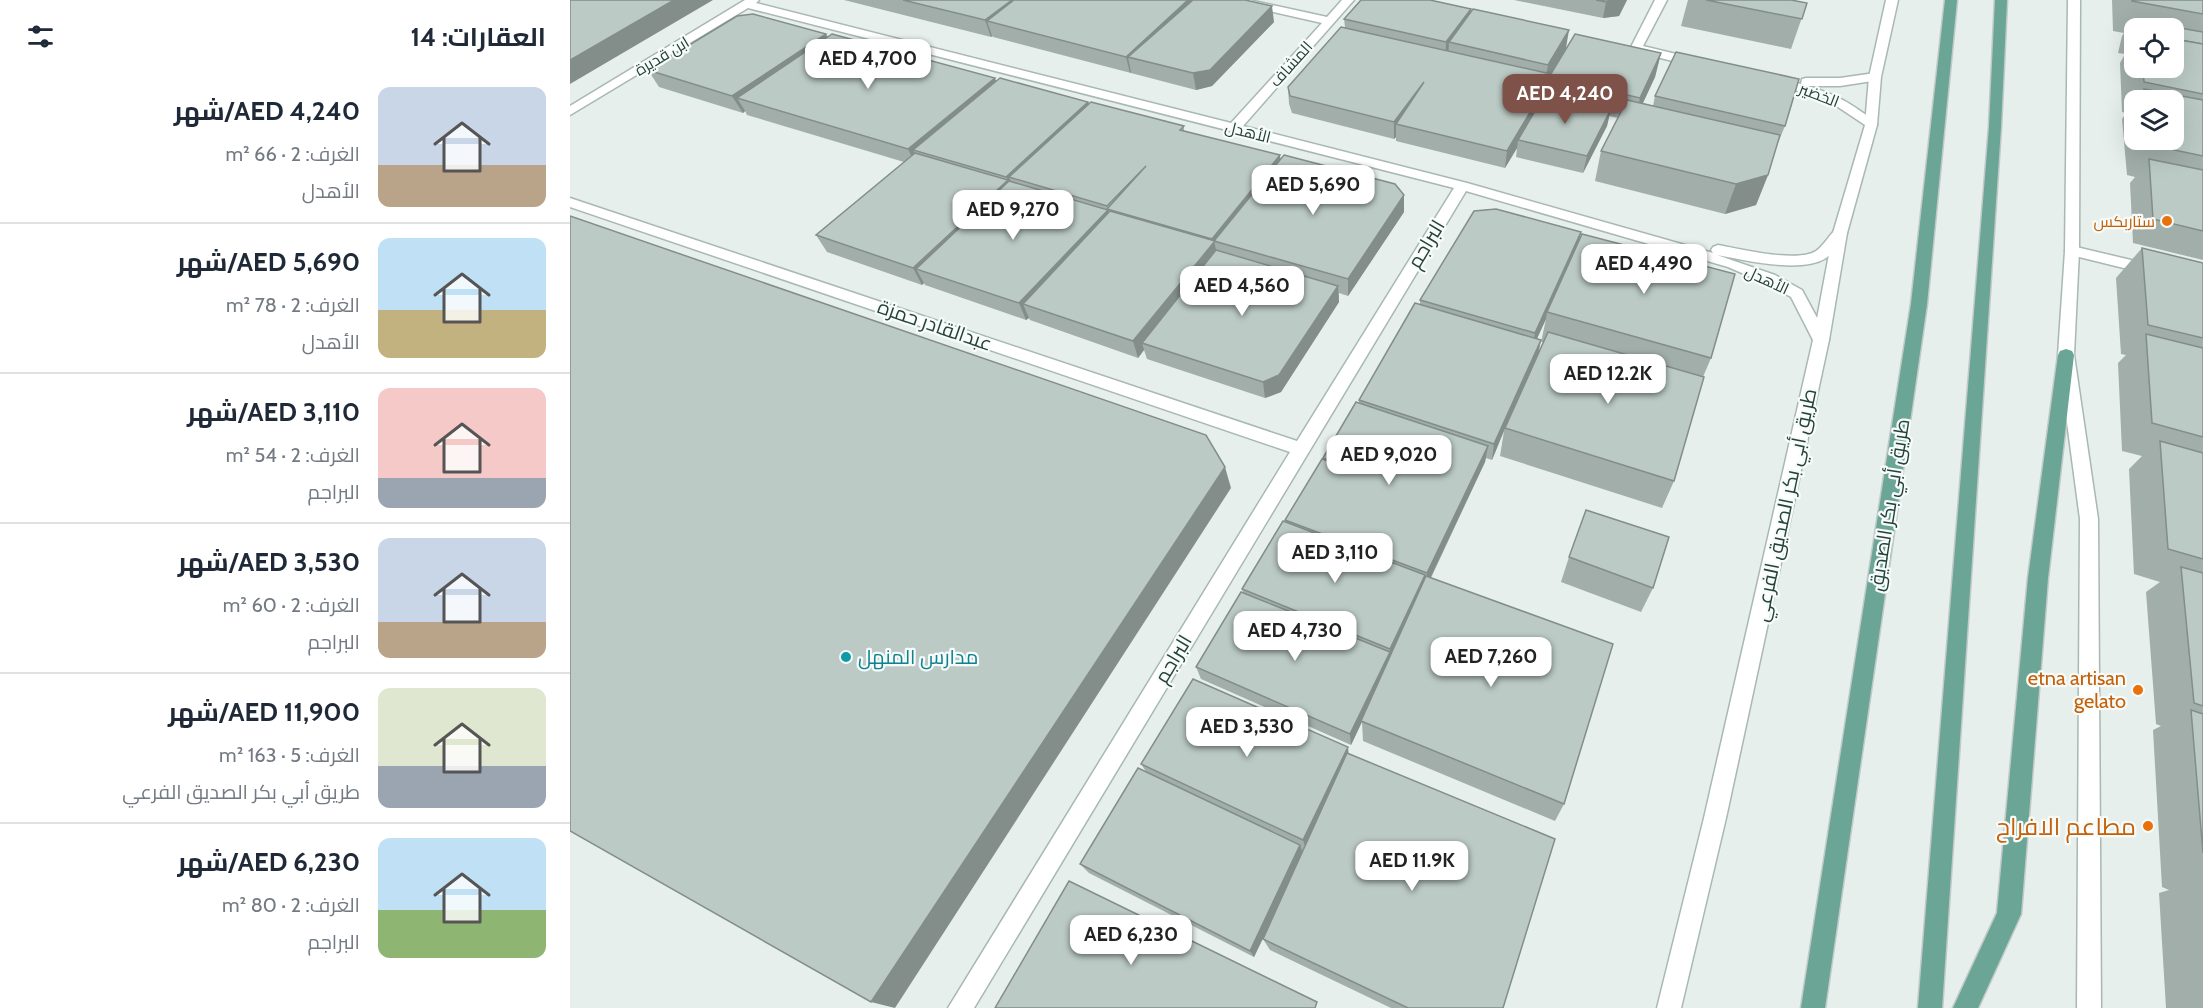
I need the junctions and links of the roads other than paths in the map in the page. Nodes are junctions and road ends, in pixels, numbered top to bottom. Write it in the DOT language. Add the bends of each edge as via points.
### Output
graph roads {
  1 [pos="1234,0"];
  2 [pos="1348,0"];
  3 [pos="1661,0"];
  4 [pos="1892,0"];
  5 [pos="1951,0"];
  6 [pos="2001,0"];
  7 [pos="2074,0"];
  8 [pos="750,2"];
  9 [pos="1329,21"];
  10 [pos="1713,66"];
  11 [pos="1875,77"];
  12 [pos="570,111"];
  13 [pos="1871,125"];
  14 [pos="1234,128"];
  15 [pos="1462,186"];
  16 [pos="570,202"];
  17 [pos="1616,231"];
  18 [pos="1840,233"];
  19 [pos="2072,251"];
  20 [pos="2170,274"];
  21 [pos="1821,340"];
  22 [pos="2066,355"];
  23 [pos="1301,449"];
  24 [pos="960,1008"];
  25 [pos="1669,1008"];
  26 [pos="1813,1008"];
  27 [pos="1930,1008"];
  28 [pos="1965,1008"];
  29 [pos="2089,1008"];
  1 -- 9 [label="street"];
  2 -- 9 [label="street, المشاف"];
  3 -- 10 [label="street" via="1631,48"];
  4 -- 11 [label="street, طريق أبي بكر الصديق الفرعي"];
  5 -- 26 [label="main road, طريق أبي بكر الصديق" via="1919,304"];
  6 -- 27 [label="main road"];
  7 -- 19 [label="street"];
  8 -- 12 [label="street, ابن قديرة"];
  8 -- 14 [label="street, الأهدل"];
  9 -- 14 [label="street, المشاف"];
  11 -- 13 [label="street, طريق أبي بكر الصديق الفرعي"];
  11 -- 13 [label="street, الخضير" via="1810,83 1756,76 1830,96"];
  13 -- 18 [label="street, طريق أبي بكر الصديق الفرعي"];
  14 -- 15 [label="street, الأهدل"];
  15 -- 17 [label="street, الأهدل"];
  15 -- 23 [label="street, البراجم"];
  16 -- 23 [label="street, عبدالقادر حمزة"];
  17 -- 18 [label="street" via="1789,259 1820,255"];
  17 -- 21 [label="street, الأهدل" via="1733,264 1770,279 1797,294"];
  18 -- 21 [label="street, طريق أبي بكر الصديق الفرعي"];
  19 -- 20 [label="street"];
  19 -- 22 [label="street"];
  21 -- 25 [label="street, طريق أبي بكر الصديق الفرعي"];
  22 -- 28 [label="main road" via="2038,578 2009,914"];
  22 -- 29 [label="street" via="2089,519"];
  23 -- 24 [label="street, البراجم"];
}
